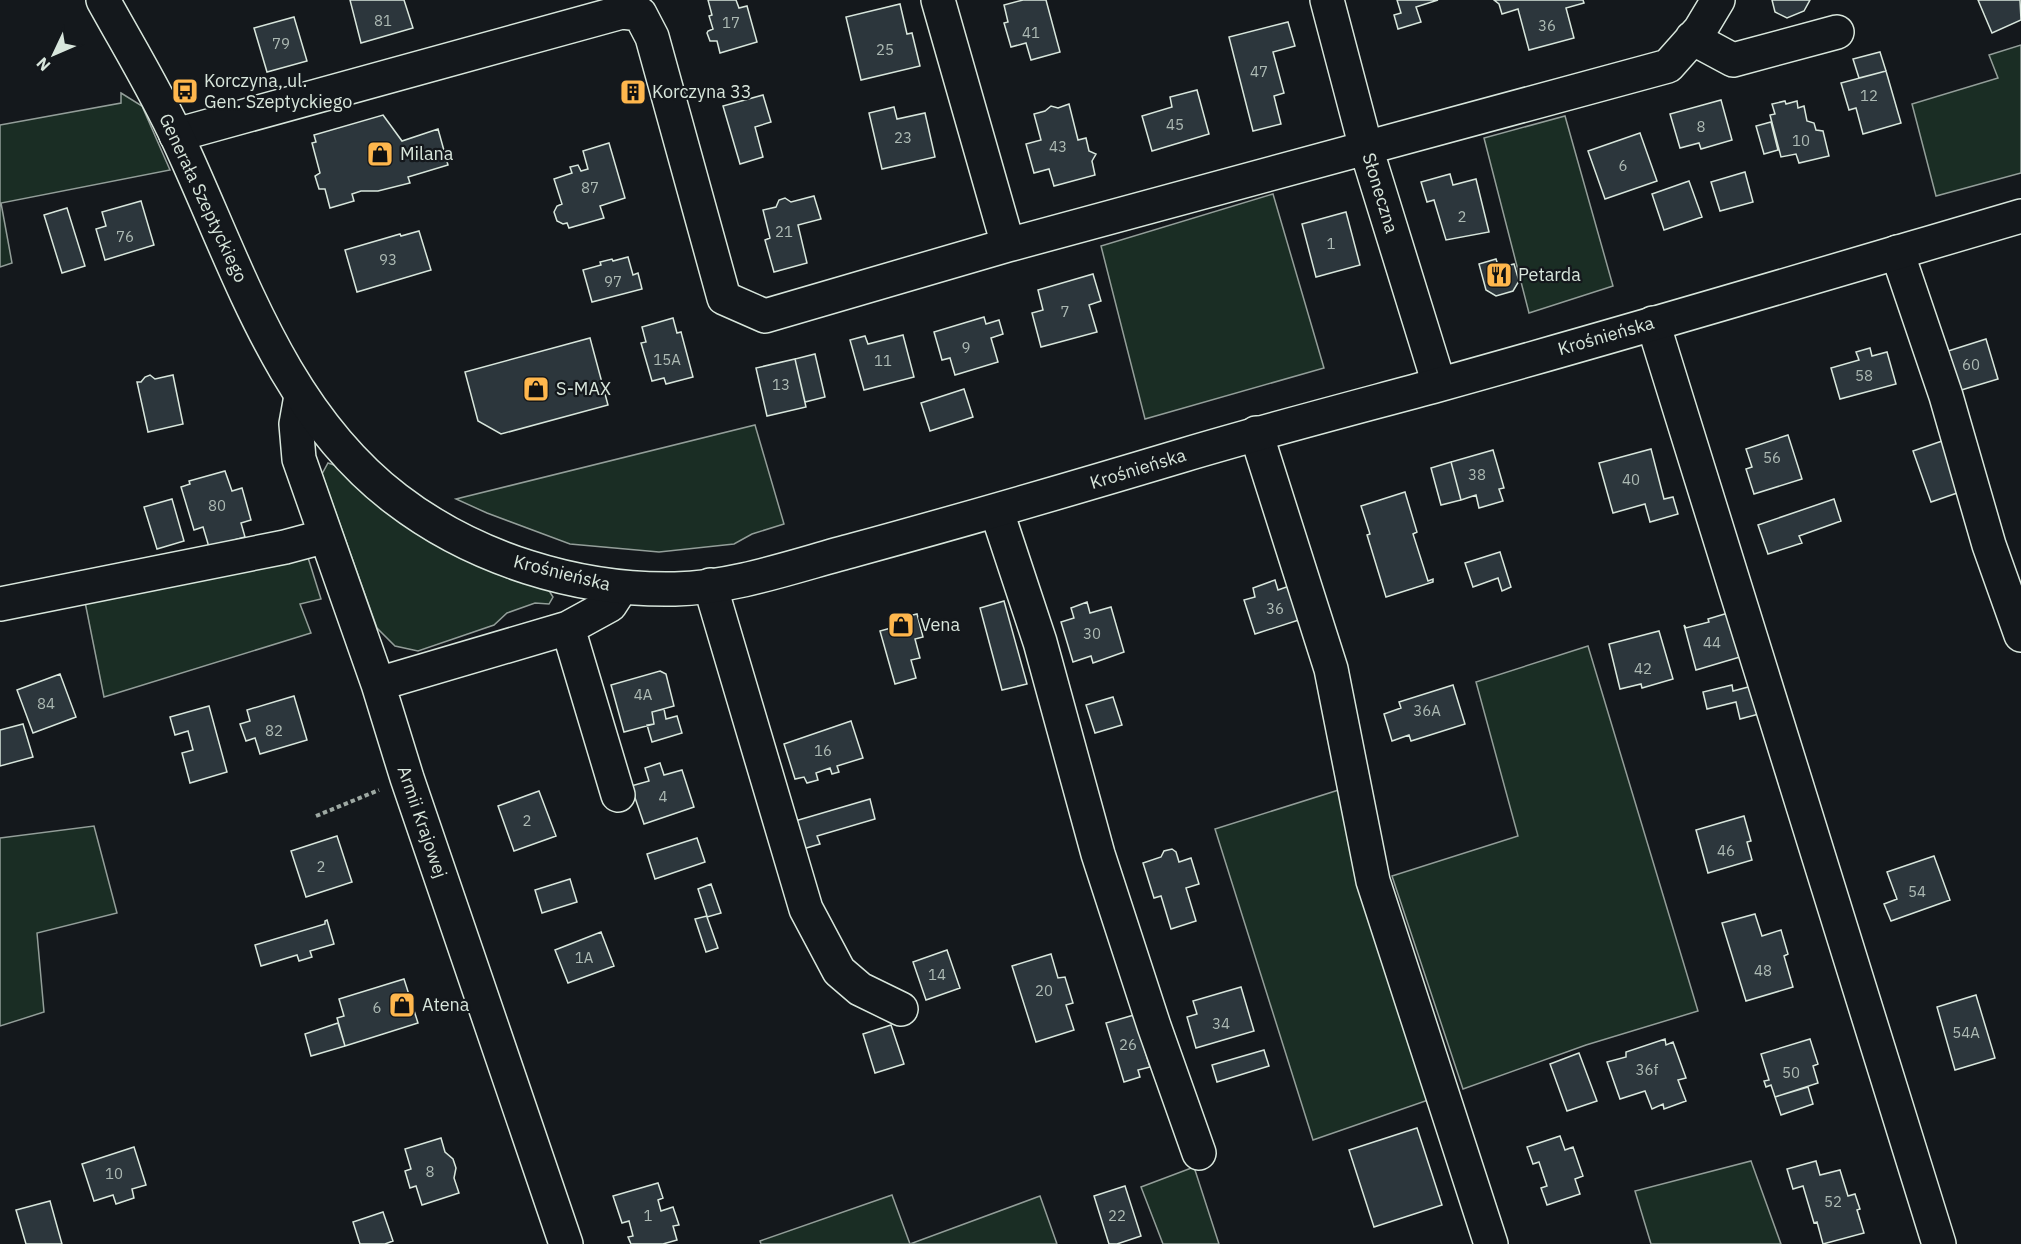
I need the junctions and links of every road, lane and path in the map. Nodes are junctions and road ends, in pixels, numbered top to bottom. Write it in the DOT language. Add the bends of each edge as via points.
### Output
graph roads {
  1 [pos="103,0"];
  2 [pos="938,0"];
  3 [pos="1327,0"];
  4 [pos="1718,0"];
  5 [pos="1836,32"];
  6 [pos="1692,38"];
  7 [pos="176,135"];
  8 [pos="1365,148"];
  9 [pos="2021,216"];
  10 [pos="1008,245"];
  11 [pos="1897,252"];
  12 [pos="1653,323"];
  13 [pos="1439,384"];
  14 [pos="301,396"];
  15 [pos="1256,433"];
  16 [pos="997,512"];
  17 [pos="326,536"];
  18 [pos="710,585"];
  19 [pos="621,588"];
  20 [pos="0,604"];
  21 [pos="568,628"];
  22 [pos="2021,635"];
  23 [pos="378,684"];
  24 [pos="407,778"];
  25 [pos="618,795"];
  26 [pos="316,816"];
  27 [pos="901,1009"];
  28 [pos="1199,1153"];
  29 [pos="566,1244"];
  30 [pos="1491,1244"];
  31 [pos="1939,1244"];
  1 -- 7 [label="street, Generała Szeptyckiego"];
  2 -- 10 [label="street"];
  3 -- 8 [label="street, Słoneczna"];
  4 -- 6 [label="street"];
  5 -- 6 [label="street" via="1733,60"];
  6 -- 8 [label="street" via="1668,66"];
  7 -- 10 [label="street" via="622,12 640,14 651,37 724,298 765,316"];
  7 -- 14 [label="street, Generała Szeptyckiego" via="270,346"];
  8 -- 10 [label="street"];
  8 -- 13 [label="street, Słoneczna"];
  9 -- 11 [label="street, Krośnieńska"];
  11 -- 12 [label="street, Krośnieńska"];
  11 -- 22 [label="street"];
  12 -- 13 [label="street, Krośnieńska"];
  12 -- 31 [label="street"];
  13 -- 15 [label="street, Krośnieńska"];
  14 -- 17 [label="street, Armii Krajowej" via="296,424 300,459"];
  14 -- 19 [label="street, Krośnieńska" via="365,471 424,519 533,569"];
  15 -- 16 [label="street, Krośnieńska"];
  15 -- 30 [label="street" via="1330,669 1373,881"];
  16 -- 18 [label="street, Krośnieńska"];
  16 -- 28 [label="street" via="1040,642 1098,854"];
  17 -- 20 [label="street" via="285,548"];
  17 -- 23 [label="street, Armii Krajowej"];
  18 -- 19 [label="street, Krośnieńska" via="680,590"];
  18 -- 27 [label="street" via="806,909 839,971 860,989"];
  19 -- 21 [label="street" via="610,605"];
  21 -- 23 [label="street"];
  21 -- 25 [label="street"];
  23 -- 24 [label="street, Armii Krajowej"];
  24 -- 26 [label="path"];
  24 -- 29 [label="street, Armii Krajowej"];
}
